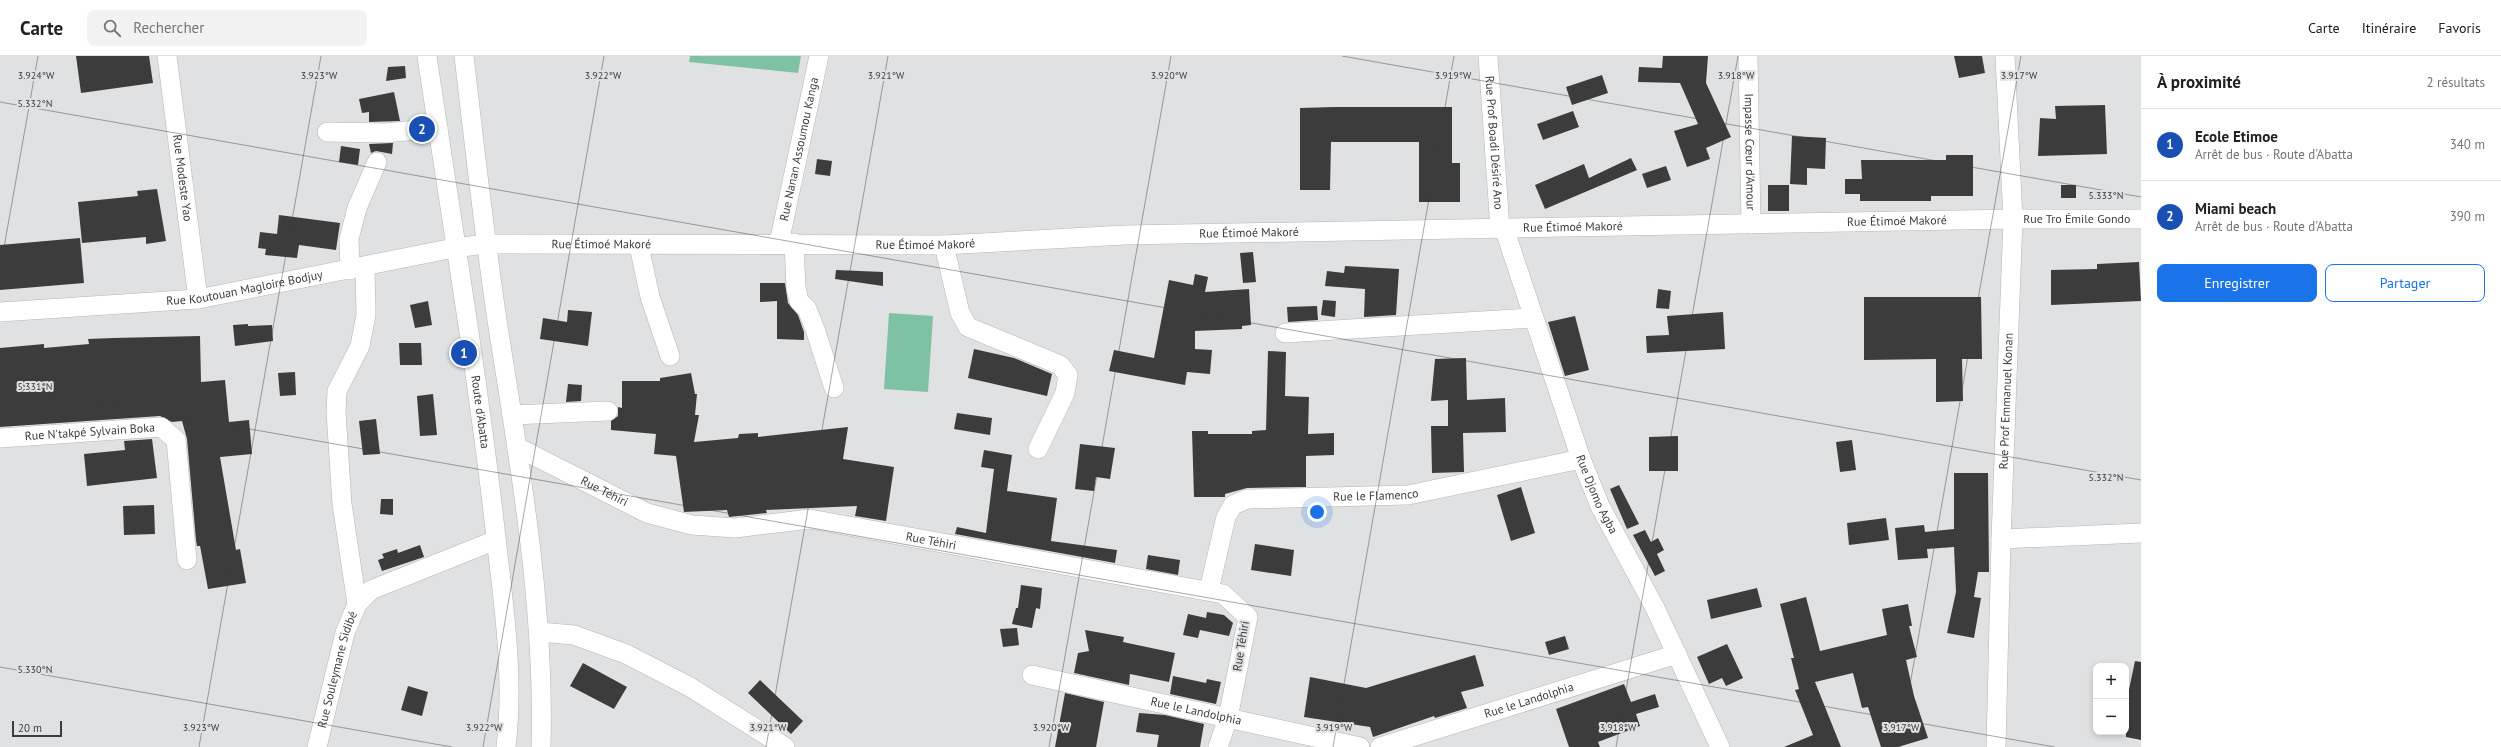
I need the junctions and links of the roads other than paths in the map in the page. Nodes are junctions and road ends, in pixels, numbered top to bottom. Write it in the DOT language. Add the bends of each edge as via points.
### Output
graph roads {
  1 [pos="167,56"];
  2 [pos="427,56"];
  3 [pos="464,56"];
  4 [pos="819,56"];
  5 [pos="1488,56"];
  6 [pos="1748,56"];
  7 [pos="2005,56"];
  8 [pos="438,128"];
  9 [pos="327,132"];
  10 [pos="377,162"];
  11 [pos="2013,219"];
  12 [pos="2141,219"];
  13 [pos="1751,224"];
  14 [pos="1502,229"];
  15 [pos="786,243"];
  16 [pos="486,244"];
  17 [pos="944,245"];
  18 [pos="639,246"];
  19 [pos="454,248"];
  20 [pos="358,268"];
  21 [pos="198,299"];
  22 [pos="0,312"];
  23 [pos="1532,318"];
  24 [pos="1285,333"];
  25 [pos="670,356"];
  26 [pos="834,388"];
  27 [pos="608,411"];
  28 [pos="512,415"];
  29 [pos="0,438"];
  30 [pos="517,447"];
  31 [pos="1038,449"];
  32 [pos="1580,459"];
  33 [pos="2141,533"];
  34 [pos="2001,539"];
  35 [pos="496,540"];
  36 [pos="187,560"];
  37 [pos="1209,590"];
  38 [pos="357,604"];
  39 [pos="540,632"];
  40 [pos="1677,654"];
  41 [pos="1032,676"];
  42 [pos="1228,718"];
  43 [pos="317,747"];
  44 [pos="506,747"];
  45 [pos="540,747"];
  46 [pos="786,747"];
  47 [pos="1218,747"];
  48 [pos="1360,747"];
  49 [pos="1380,747"];
  50 [pos="1720,747"];
  51 [pos="1996,747"];
  1 -- 21 [label="street, Rue Modeste Yao"];
  2 -- 8 [label="street, Route d'Abatta"];
  3 -- 16 [label="street"];
  4 -- 15 [label="street, Rue Nanan Assoumou Kanga"];
  5 -- 14 [label="street, Rue Prof Boadi Désiré Ano"];
  6 -- 13 [label="street, Impasse Cœur d'Amour"];
  7 -- 11 [label="street, Rue Prof Emmanuel Konan"];
  8 -- 9 [label="street" via="385,133"];
  8 -- 19 [label="street, Route d'Abatta"];
  10 -- 20 [label="street" via="357,208 349,239"];
  11 -- 12 [label="street, Rue Tro Émile Gondo"];
  11 -- 13 [label="street, Rue Étimoé Makoré"];
  11 -- 34 [label="street, Rue Prof Emmanuel Konan"];
  13 -- 14 [label="street, Rue Étimoé Makoré"];
  14 -- 17 [label="street, Rue Étimoé Makoré" via="1125,235"];
  14 -- 23 [label="street, Rue Djomo Agba"];
  15 -- 17 [label="street, Rue Étimoé Makoré"];
  15 -- 18 [label="street, Rue Étimoé Makoré"];
  15 -- 26 [label="street, Rue Nanan Assoumou Kanga" via="799,301 807,309"];
  16 -- 18 [label="street, Rue Étimoé Makoré"];
  16 -- 19 [label="street, Rue Koutouan Magloire Bodjuy"];
  16 -- 28 [label="street"];
  17 -- 31 [label="street" via="960,313 968,327 1060,365 1068,375 1065,393"];
  18 -- 25 [label="street" via="650,297"];
  19 -- 20 [label="street, Rue Koutouan Magloire Bodjuy"];
  19 -- 35 [label="street, Route d'Abatta" via="482,417"];
  20 -- 21 [label="street, Rue Koutouan Magloire Bodjuy"];
  20 -- 38 [label="street" via="366,315 361,340 337,391 336,412 342,504"];
  21 -- 22 [label="street, Rue Koutouan Magloire Bodjuy"];
  23 -- 24 [label="street"];
  23 -- 32 [label="street, Rue Djomo Agba"];
  27 -- 28 [label="street"];
  28 -- 30 [label="street"];
  29 -- 36 [label="street, Rue N'takpé Sylvain Boka" via="161,427 176,440"];
  30 -- 37 [label="street, Rue Téhiri" via="646,513 692,525 735,528 810,519"];
  30 -- 39 [label="street"];
  32 -- 37 [label="street, Rue le Flamenco" via="1408,495 1247,499 1233,505 1226,516"];
  32 -- 40 [label="street, Rue Djomo Agba" via="1600,506"];
  33 -- 34 [label="street"];
  34 -- 51 [label="street, Rue Prof Emmanuel Konan"];
  35 -- 38 [label="street, Rue Souleymane Sidibé" via="383,584 371,590"];
  35 -- 44 [label="street, Route d'Abatta" via="508,664"];
  37 -- 42 [label="street, Rue Téhiri" via="1223,594 1248,617"];
  38 -- 43 [label="street, Rue Souleymane Sidibé" via="345,633"];
  39 -- 45 [label="street"];
  39 -- 46 [label="street" via="574,635 626,654 690,687"];
  40 -- 49 [label="street, Rue le Landolphia"];
  40 -- 50 [label="street, Rue Djomo Agba"];
  41 -- 42 [label="street, Rue le Landolphia"];
  42 -- 47 [label="street"];
  42 -- 48 [label="street, Rue le Landolphia"];
}
